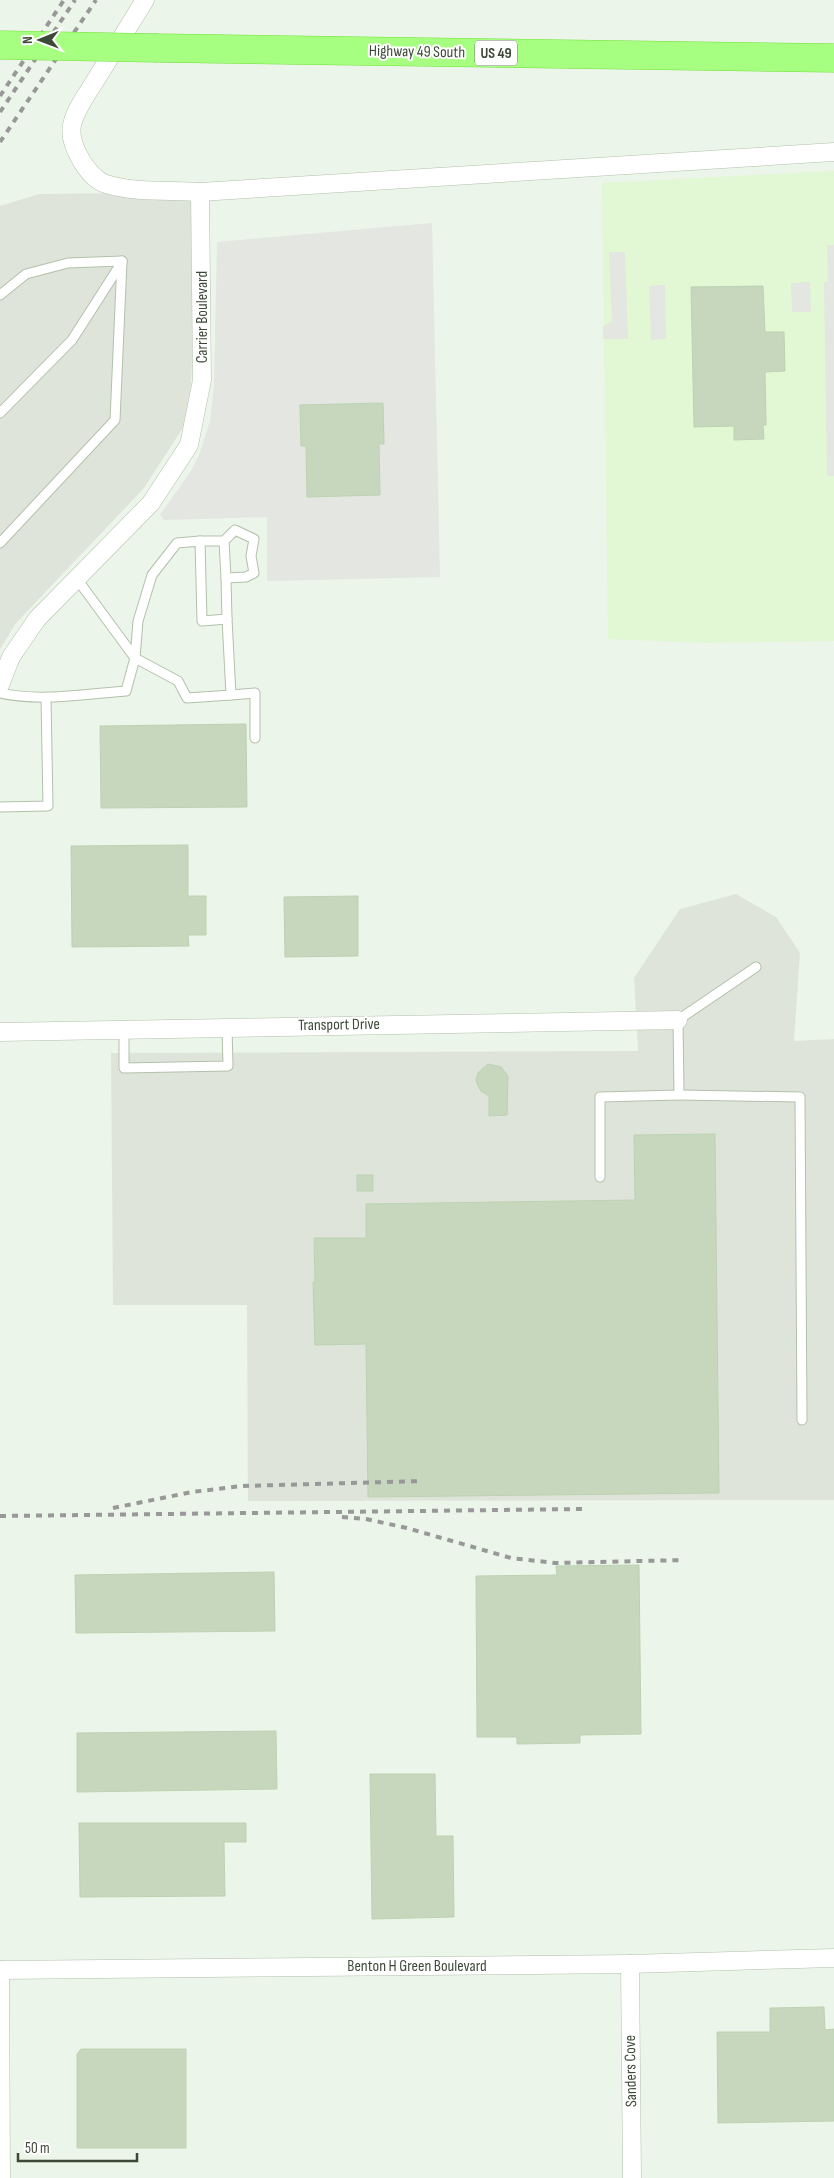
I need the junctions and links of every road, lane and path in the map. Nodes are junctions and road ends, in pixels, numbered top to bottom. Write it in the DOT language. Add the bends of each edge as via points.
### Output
graph roads {
  1 [pos="145,0"];
  2 [pos="0,45"];
  3 [pos="834,58"];
  4 [pos="834,152"];
  5 [pos="200,192"];
  6 [pos="122,261"];
  7 [pos="0,295"];
  8 [pos="0,413"];
  9 [pos="200,541"];
  10 [pos="224,541"];
  11 [pos="0,543"];
  12 [pos="226,578"];
  13 [pos="77,579"];
  14 [pos="227,619"];
  15 [pos="135,658"];
  16 [pos="0,685"];
  17 [pos="0,693"];
  18 [pos="231,694"];
  19 [pos="46,698"];
  20 [pos="255,738"];
  21 [pos="0,807"];
  22 [pos="756,967"];
  23 [pos="678,1020"];
  24 [pos="227,1027"];
  25 [pos="124,1028"];
  26 [pos="0,1032"];
  27 [pos="679,1095"];
  28 [pos="600,1178"];
  29 [pos="802,1420"];
  30 [pos="834,1958"];
  31 [pos="630,1964"];
  32 [pos="0,1970"];
  33 [pos="0,2049"];
  34 [pos="1,2178"];
  35 [pos="632,2178"];
  1 -- 5 [label="street" via="80,108 72,126 74,143 89,172 104,183 124,188"];
  2 -- 3 [label="highway, Highway 49 South / US 49, bridge"];
  4 -- 5 [label="street"];
  5 -- 13 [label="street, Carrier Boulevard" via="202,380 189,445 151,503"];
  6 -- 7 [label="lane" via="68,263 26,274"];
  6 -- 8 [label="lane" via="72,340"];
  6 -- 11 [label="lane" via="115,420"];
  9 -- 10 [label="lane"];
  9 -- 14 [label="lane" via="202,622"];
  9 -- 15 [label="lane" via="177,543 152,576 138,621"];
  10 -- 12 [label="lane"];
  10 -- 12 [label="lane" via="235,530 254,539 251,556 254,573 246,577"];
  12 -- 14 [label="lane"];
  13 -- 15 [label="lane"];
  13 -- 16 [label="street, Carrier Boulevard" via="37,619 11,657"];
  14 -- 18 [label="lane"];
  15 -- 18 [label="lane" via="178,681 187,698"];
  15 -- 19 [label="lane" via="126,691"];
  17 -- 19 [label="lane" via="21,698"];
  18 -- 20 [label="lane" via="255,692"];
  19 -- 21 [label="lane" via="48,806"];
  22 -- 23 [label="lane"];
  23 -- 24 [label="street, Transport Drive"];
  23 -- 27 [label="lane"];
  24 -- 25 [label="street, Transport Drive"];
  24 -- 25 [label="lane" via="228,1066 134,1068 124,1068"];
  25 -- 26 [label="street, Transport Drive"];
  27 -- 28 [label="lane" via="600,1097"];
  27 -- 29 [label="lane" via="800,1097"];
  30 -- 31 [label="street, Benton H Green Boulevard"];
  31 -- 32 [label="street, Benton H Green Boulevard"];
  31 -- 35 [label="street, Sanders Cove"];
  32 -- 33 [label="street"];
  33 -- 34 [label="street"];
}
